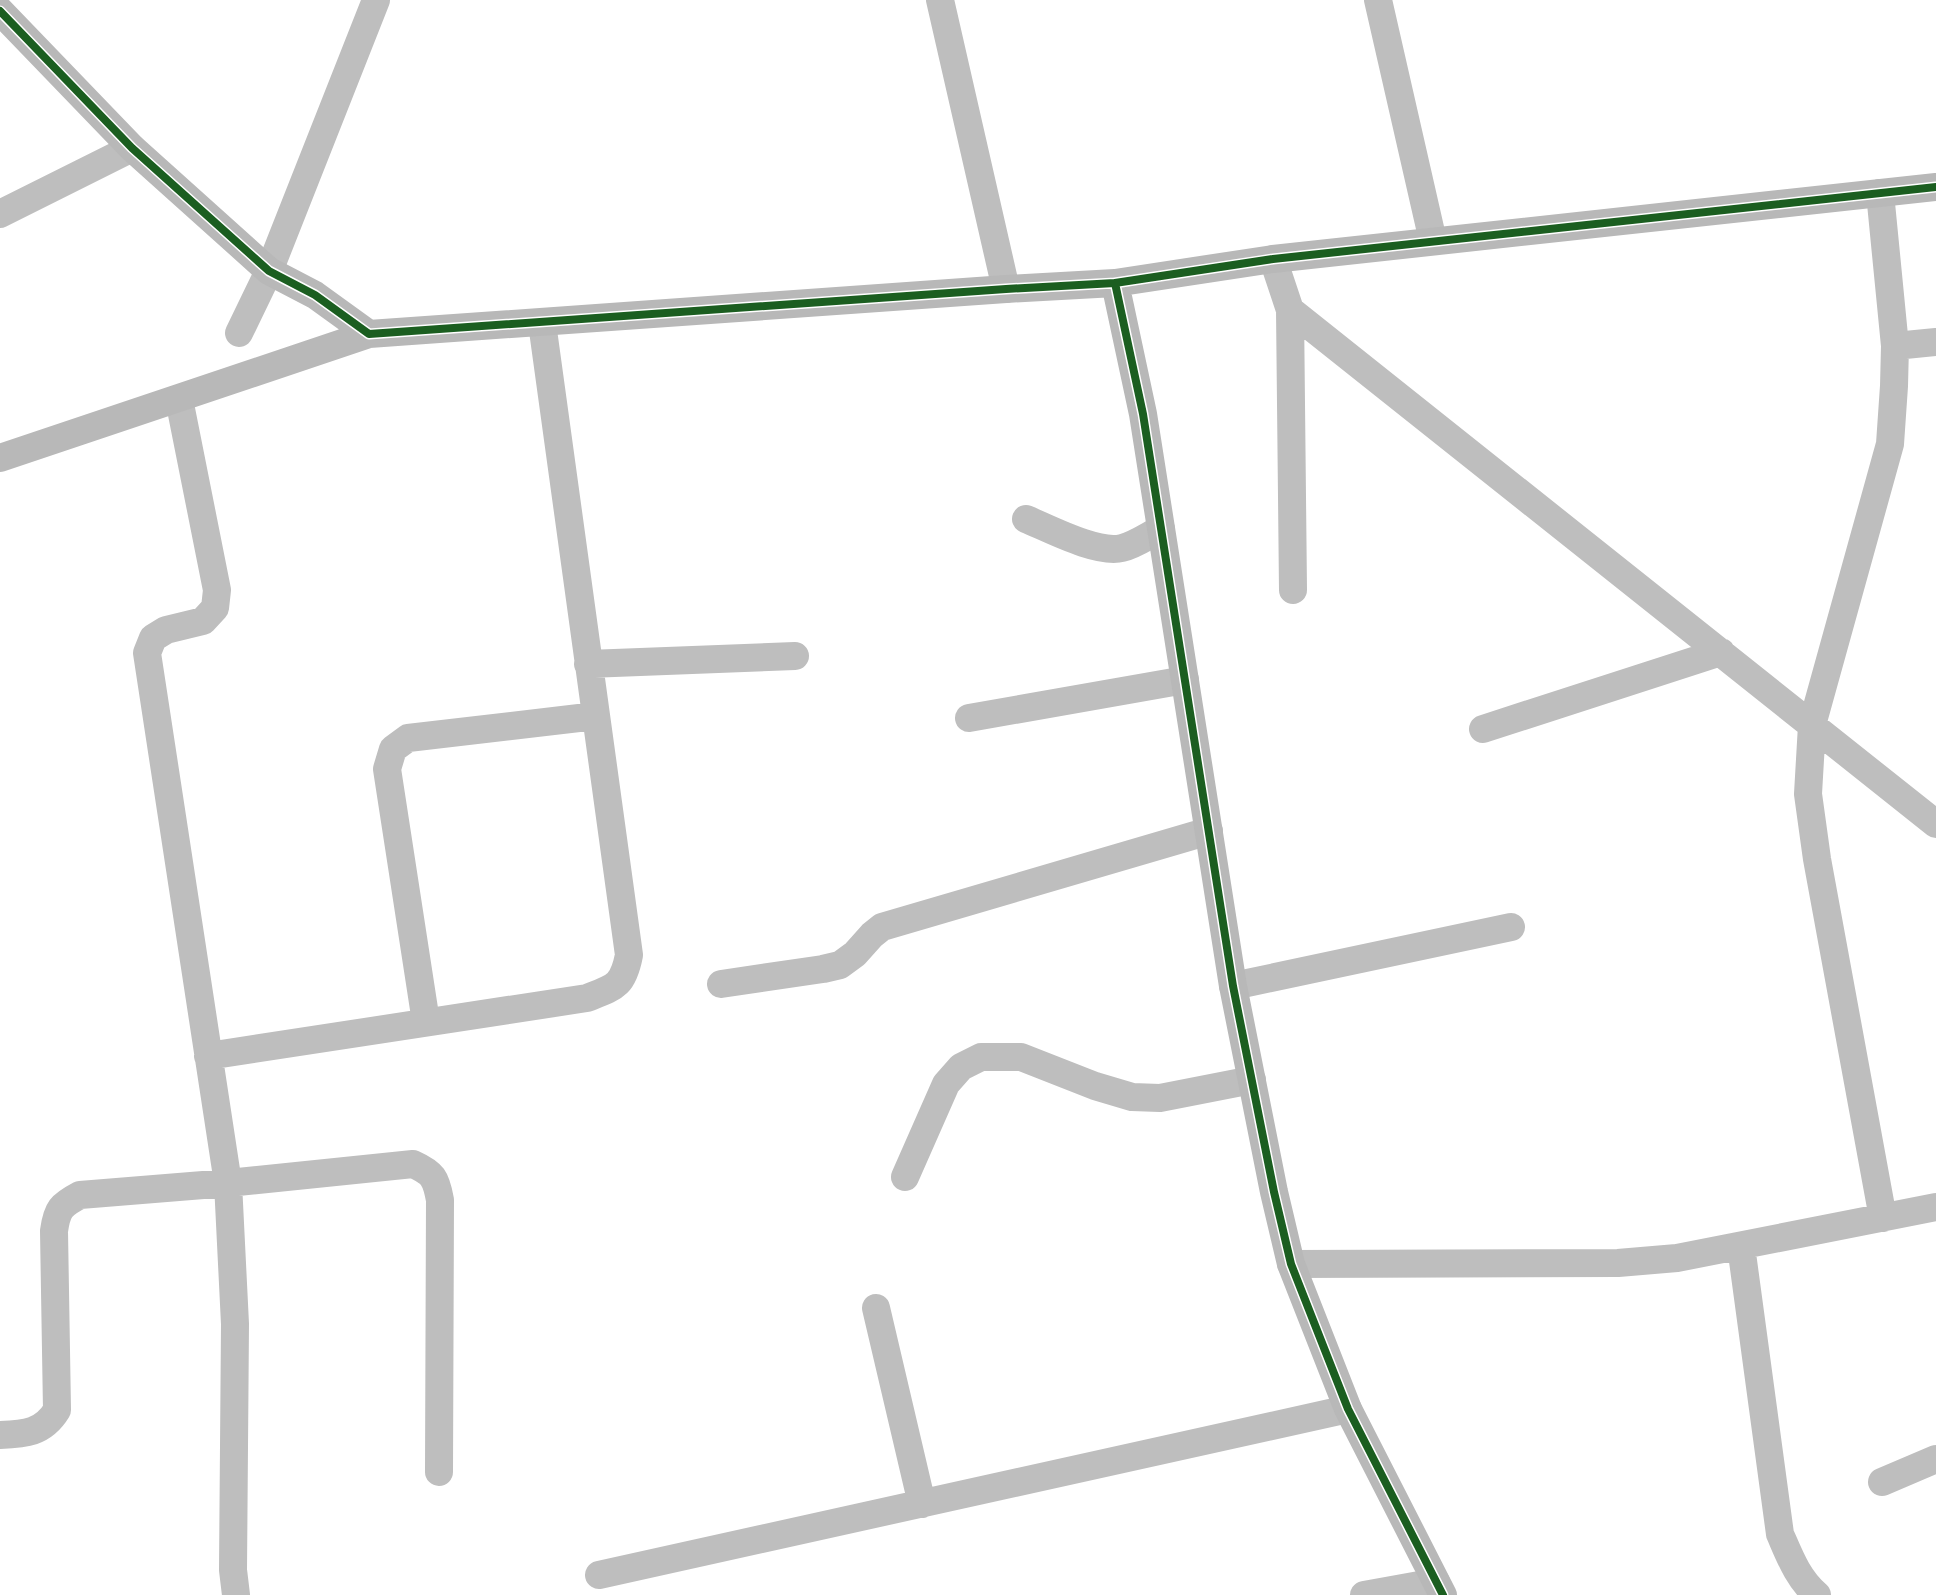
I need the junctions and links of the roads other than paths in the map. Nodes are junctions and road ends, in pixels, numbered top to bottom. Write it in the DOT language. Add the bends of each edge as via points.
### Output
graph roads {
  1 [pos="376,0"];
  2 [pos="940,0"];
  3 [pos="1378,0"];
  4 [pos="0,11"];
  5 [pos="132,148"];
  6 [pos="1936,187"];
  7 [pos="1880,193"];
  8 [pos="0,214"];
  9 [pos="1433,242"];
  10 [pos="1273,259"];
  11 [pos="269,271"];
  12 [pos="1115,283"];
  13 [pos="1014,289"];
  14 [pos="1290,310"];
  15 [pos="542,323"];
  16 [pos="239,333"];
  17 [pos="369,334"];
  18 [pos="1936,342"];
  19 [pos="1895,346"];
  20 [pos="179,399"];
  21 [pos="0,458"];
  22 [pos="1026,519"];
  23 [pos="1161,529"];
  24 [pos="1293,590"];
  25 [pos="1721,652"];
  26 [pos="795,656"];
  27 [pos="588,664"];
  28 [pos="1185,680"];
  29 [pos="596,716"];
  30 [pos="969,718"];
  31 [pos="1812,725"];
  32 [pos="1483,729"];
  33 [pos="1936,824"];
  34 [pos="1209,831"];
  35 [pos="1512,927"];
  36 [pos="721,984"];
  37 [pos="1233,986"];
  38 [pos="426,1022"];
  39 [pos="208,1056"];
  40 [pos="1252,1080"];
  41 [pos="905,1177"];
  42 [pos="228,1183"];
  43 [pos="1936,1207"];
  44 [pos="1883,1218"];
  45 [pos="1741,1246"];
  46 [pos="1290,1264"];
  47 [pos="876,1308"];
  48 [pos="1348,1409"];
  49 [pos="0,1436"];
  50 [pos="1936,1459"];
  51 [pos="439,1472"];
  52 [pos="1882,1482"];
  53 [pos="922,1504"];
  54 [pos="599,1575"];
  55 [pos="1439,1588"];
  56 [pos="236,1595"];
  57 [pos="1364,1595"];
  58 [pos="1817,1595"];
  1 -- 11 [label="street"];
  2 -- 13 [label="street"];
  3 -- 9 [label="street"];
  4 -- 5 [label="street"];
  5 -- 8 [label="street"];
  5 -- 11 [label="street"];
  6 -- 7 [label="street"];
  7 -- 9 [label="street"];
  7 -- 19 [label="street"];
  9 -- 10 [label="street"];
  10 -- 12 [label="street"];
  10 -- 14 [label="street"];
  11 -- 16 [label="street"];
  11 -- 17 [label="street" via="315,295"];
  12 -- 13 [label="street"];
  12 -- 23 [label="street" via="1143,414"];
  13 -- 15 [label="street"];
  14 -- 24 [label="street"];
  14 -- 25 [label="street"];
  15 -- 17 [label="street"];
  15 -- 27 [label="street"];
  17 -- 20 [label="street"];
  18 -- 19 [label="street"];
  19 -- 31 [label="street" via="1890,444"];
  20 -- 21 [label="street"];
  20 -- 39 [label="street" via="217,590 215,608 203,621 166,630 153,638 147,653"];
  22 -- 23 [label="street" via="1110,550 1124,548"];
  23 -- 28 [label="street"];
  25 -- 31 [label="street"];
  25 -- 32 [label="street"];
  26 -- 27 [label="street"];
  27 -- 29 [label="street"];
  28 -- 30 [label="street"];
  28 -- 34 [label="street"];
  29 -- 38 [label="street" via="629,955 625,974 612,988 587,998"];
  29 -- 38 [label="street" via="408,738 393,749 387,769"];
  31 -- 33 [label="street"];
  31 -- 44 [label="street" via="1808,794 1817,859"];
  34 -- 36 [label="street" via="882,926 840,965"];
  34 -- 37 [label="street"];
  35 -- 37 [label="street"];
  37 -- 40 [label="street"];
  38 -- 39 [label="street"];
  39 -- 42 [label="street"];
  40 -- 41 [label="street" via="1160,1098 1132,1097 1094,1086 1021,1057 981,1057 961,1067 946,1084"];
  40 -- 46 [label="street"];
  42 -- 49 [label="street" via="80,1195 64,1203 56,1216 54,1231 57,1410 50,1422 34,1432"];
  42 -- 51 [label="street" via="413,1164 428,1171 437,1183 440,1200"];
  42 -- 56 [label="street" via="235,1324 233,1570"];
  43 -- 44 [label="street"];
  44 -- 45 [label="street"];
  45 -- 46 [label="street" via="1678,1258 1618,1263"];
  45 -- 58 [label="street" via="1780,1534 1794,1567 1808,1588"];
  46 -- 48 [label="street"];
  47 -- 53 [label="street"];
  48 -- 53 [label="street"];
  48 -- 55 [label="street"];
  50 -- 52 [label="street"];
  53 -- 54 [label="street"];
  55 -- 57 [label="street"];
}
